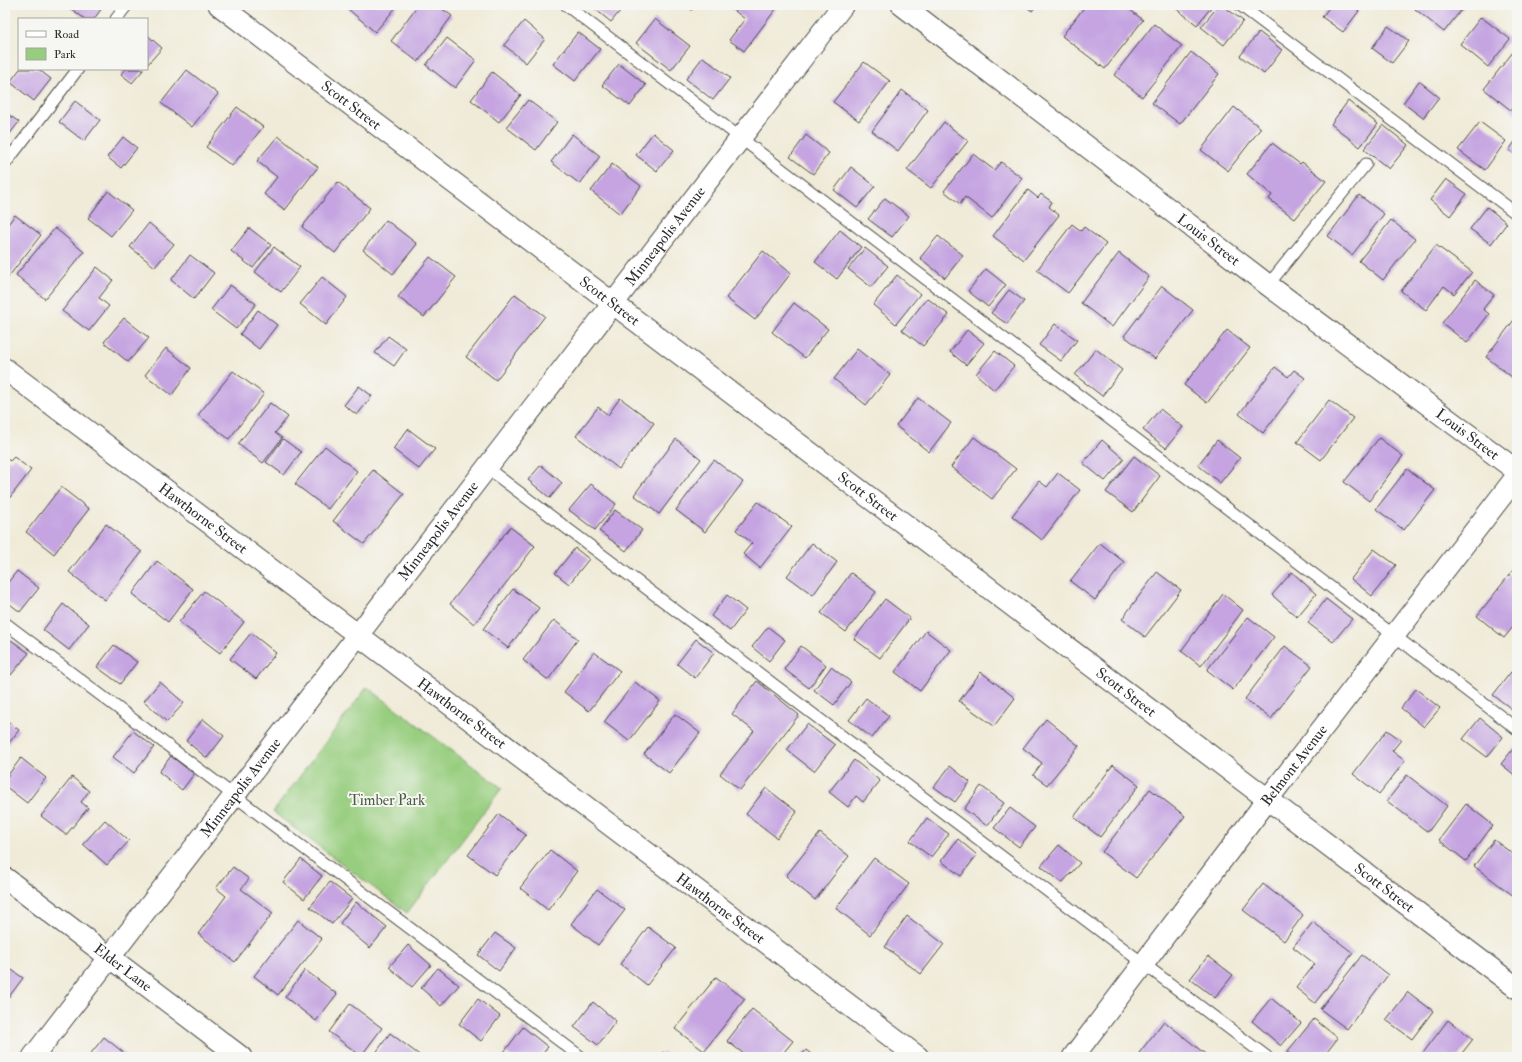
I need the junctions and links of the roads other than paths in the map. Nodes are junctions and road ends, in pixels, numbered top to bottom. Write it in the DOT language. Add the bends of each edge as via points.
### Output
graph roads {
  1 [pos="127,5"];
  2 [pos="219,5"];
  3 [pos="566,5"];
  4 [pos="842,5"];
  5 [pos="902,5"];
  6 [pos="1240,5"];
  7 [pos="117,18"];
  8 [pos="77,70"];
  9 [pos="741,137"];
  10 [pos="5,164"];
  11 [pos="1366,164"];
  12 [pos="1517,214"];
  13 [pos="1268,285"];
  14 [pos="613,303"];
  15 [pos="5,369"];
  16 [pos="487,468"];
  17 [pos="1517,471"];
  18 [pos="1517,476"];
  19 [pos="5,623"];
  20 [pos="358,634"];
  21 [pos="1394,636"];
  22 [pos="1517,729"];
  23 [pos="234,795"];
  24 [pos="1268,799"];
  25 [pos="5,878"];
  26 [pos="110,957"];
  27 [pos="1144,964"];
  28 [pos="1517,988"];
  29 [pos="33,1057"];
  30 [pos="241,1057"];
  31 [pos="581,1057"];
  32 [pos="918,1057"];
  33 [pos="1073,1057"];
  34 [pos="1267,1057"];
  1 -- 7 [label="lane"];
  2 -- 14 [label="street, Scott Street"];
  3 -- 9 [label="lane"];
  4 -- 9 [label="street, Minneapolis Avenue"];
  5 -- 13 [label="street, Louis Street"];
  6 -- 12 [label="lane"];
  8 -- 10 [label="lane"];
  9 -- 14 [label="street, Minneapolis Avenue"];
  9 -- 21 [label="lane"];
  11 -- 13 [label="lane"];
  13 -- 17 [label="street, Louis Street"];
  14 -- 16 [label="street, Minneapolis Avenue"];
  14 -- 24 [label="street, Scott Street"];
  15 -- 20 [label="street, Hawthorne Street"];
  16 -- 20 [label="street, Minneapolis Avenue"];
  16 -- 27 [label="lane"];
  18 -- 21 [label="street, Belmont Avenue"];
  19 -- 23 [label="lane"];
  20 -- 23 [label="street, Minneapolis Avenue"];
  20 -- 32 [label="street, Hawthorne Street"];
  21 -- 22 [label="lane"];
  21 -- 24 [label="street, Belmont Avenue"];
  23 -- 26 [label="street, Minneapolis Avenue"];
  23 -- 31 [label="lane"];
  24 -- 27 [label="street, Belmont Avenue"];
  24 -- 28 [label="street, Scott Street"];
  25 -- 26 [label="street, Elder Lane"];
  26 -- 29 [label="street, Minneapolis Avenue"];
  26 -- 30 [label="street, Elder Lane"];
  27 -- 33 [label="street, Belmont Avenue"];
  27 -- 34 [label="lane"];
}
